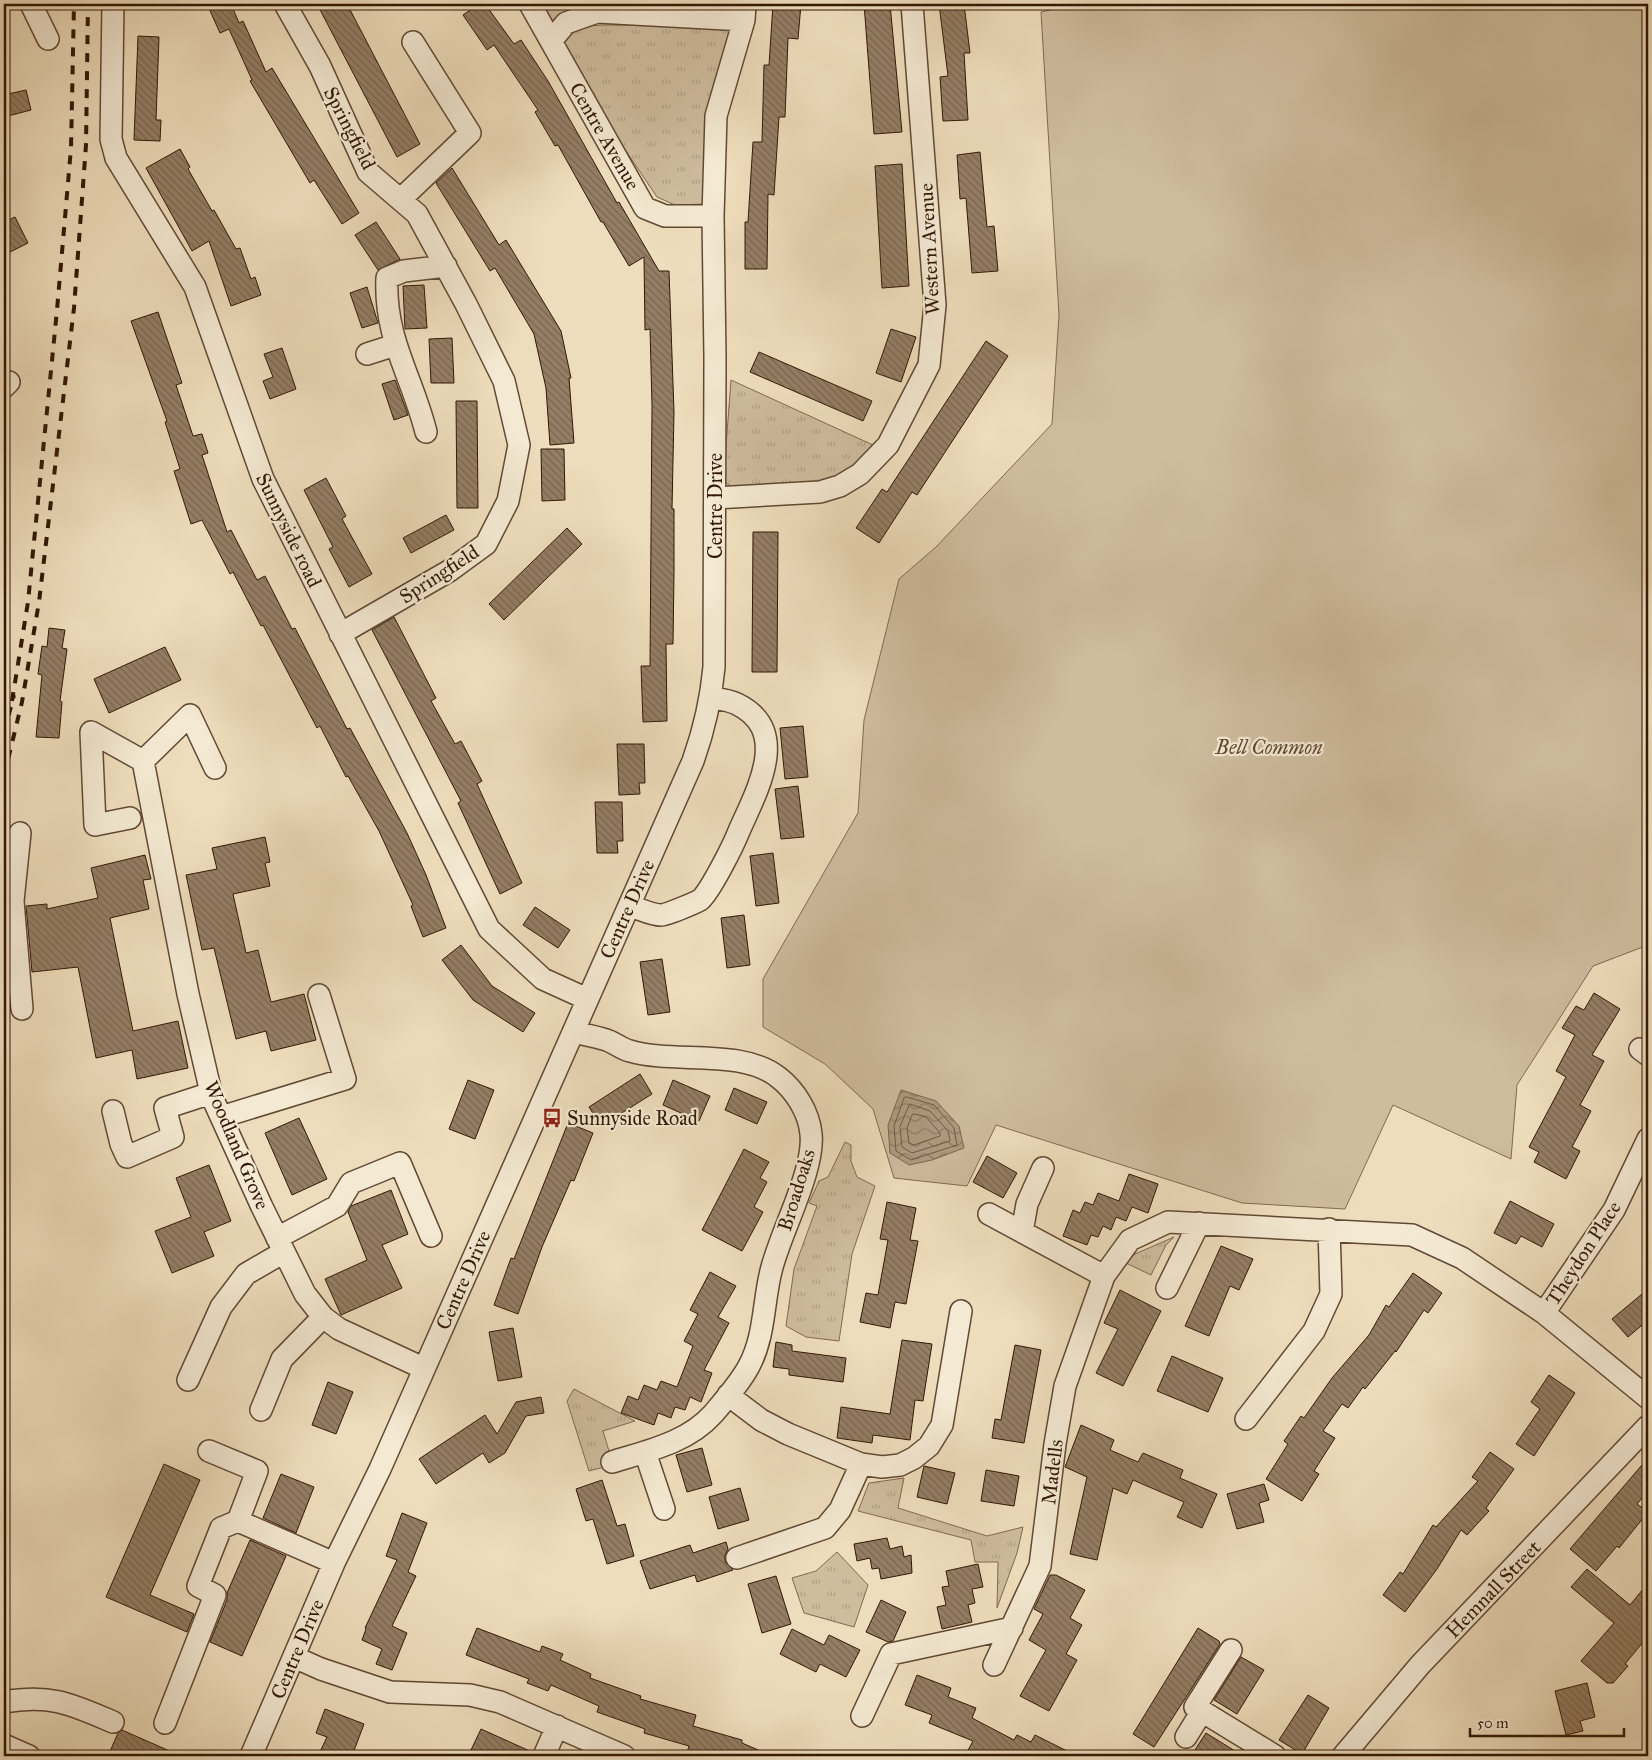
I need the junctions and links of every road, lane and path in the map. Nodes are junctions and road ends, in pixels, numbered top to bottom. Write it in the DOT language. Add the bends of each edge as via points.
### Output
graph roads {
  1 [pos="31,4"];
  2 [pos="113,4"];
  3 [pos="285,4"];
  4 [pos="530,4"];
  5 [pos="912,4"];
  6 [pos="744,12"];
  7 [pos="48,39"];
  8 [pos="551,41"];
  9 [pos="414,42"];
  10 [pos="401,199"];
  11 [pos="713,216"];
  12 [pos="446,266"];
  13 [pos="395,345"];
  14 [pos="367,354"];
  15 [pos="426,432"];
  16 [pos="715,498"];
  17 [pos="340,634"];
  18 [pos="711,698"];
  19 [pos="144,761"];
  20 [pos="215,768"];
  21 [pos="130,818"];
  22 [pos="20,833"];
  23 [pos="628,906"];
  24 [pos="319,995"];
  25 [pos="587,999"];
  26 [pos="22,1008"];
  27 [pos="573,1032"];
  28 [pos="212,1093"];
  29 [pos="113,1111"];
  30 [pos="221,1117"];
  31 [pos="1648,1139"];
  32 [pos="1043,1168"];
  33 [pos="989,1214"];
  34 [pos="1199,1223"];
  35 [pos="1329,1229"];
  36 [pos="1022,1232"];
  37 [pos="431,1236"];
  38 [pos="281,1245"];
  39 [pos="1104,1276"];
  40 [pos="1167,1288"];
  41 [pos="961,1311"];
  42 [pos="1544,1314"];
  43 [pos="323,1317"];
  44 [pos="423,1368"];
  45 [pos="188,1380"];
  46 [pos="728,1395"];
  47 [pos="1648,1398"];
  48 [pos="261,1410"];
  49 [pos="1246,1419"];
  50 [pos="1648,1426"];
  51 [pos="209,1451"];
  52 [pos="645,1452"];
  53 [pos="612,1462"];
  54 [pos="860,1464"];
  55 [pos="664,1509"];
  56 [pos="238,1520"];
  57 [pos="737,1558"];
  58 [pos="334,1563"];
  59 [pos="1012,1628"];
  60 [pos="1231,1650"];
  61 [pos="294,1657"];
  62 [pos="994,1665"];
  63 [pos="4,1702"];
  64 [pos="1202,1711"];
  65 [pos="862,1716"];
  66 [pos="114,1722"];
  67 [pos="164,1723"];
  68 [pos="557,1726"];
  69 [pos="1186,1737"];
  70 [pos="251,1756"];
  71 [pos="544,1756"];
  72 [pos="624,1756"];
  73 [pos="1275,1756"];
  74 [pos="1343,1756"];
  1 -- 7 [label="street"];
  2 -- 17 [label="street, Sunnyside road" via="111,139 116,158 195,287 263,480"];
  3 -- 10 [label="street, Springfield" via="320,66 368,172"];
  4 -- 8 [label="street, Centre Avenue"];
  5 -- 16 [label="street, Western Avenue" via="935,305 929,365 888,445 860,474 840,486 820,492"];
  6 -- 8 [label="street" via="598,12 566,23"];
  6 -- 11 [label="street, Centre Drive" via="716,116"];
  8 -- 11 [label="street, Centre Avenue" via="646,208 665,216"];
  9 -- 10 [label="street" via="470,133"];
  10 -- 12 [label="street, Springfield" via="418,214"];
  11 -- 16 [label="street, Centre Drive"];
  12 -- 13 [label="street" via="404,271 387,278 386,304"];
  12 -- 17 [label="street, Springfield" via="504,381 519,445 508,501 486,544 449,571"];
  13 -- 14 [label="street"];
  13 -- 15 [label="street" via="420,405"];
  16 -- 18 [label="street, Centre Drive"];
  17 -- 25 [label="street, Sunnyside road" via="489,929 543,979"];
  18 -- 23 [label="street, Centre Drive" via="693,761"];
  18 -- 23 [label="street" via="735,703 747,710 757,722 764,734 767,751 763,774 730,853 701,899 662,915"];
  19 -- 20 [label="street" via="190,715"];
  19 -- 21 [label="street" via="91,732 95,825"];
  19 -- 28 [label="street, Woodland Grove" via="186,985"];
  22 -- 26 [label="street" via="13,902"];
  23 -- 25 [label="street, Centre Drive"];
  24 -- 30 [label="street" via="345,1079"];
  25 -- 27 [label="street, Centre Drive"];
  27 -- 44 [label="street, Centre Drive"];
  27 -- 46 [label="street, Broadoaks" via="604,1039 630,1051 754,1065 777,1076 800,1102 808,1117 810,1155 772,1266 764,1325 749,1366"];
  28 -- 29 [label="street" via="165,1108 174,1136 127,1157"];
  28 -- 30 [label="street, Woodland Grove"];
  30 -- 38 [label="street, Woodland Grove"];
  31 -- 42 [label="street, Theydon Place" via="1614,1210"];
  32 -- 36 [label="street" via="1026,1204"];
  33 -- 36 [label="street"];
  34 -- 35 [label="street, Madells"];
  34 -- 39 [label="street, Madells" via="1168,1222 1130,1240"];
  34 -- 40 [label="street"];
  35 -- 42 [label="street, Theydon Place" via="1412,1234 1462,1258"];
  35 -- 49 [label="street" via="1332,1294 1314,1331"];
  36 -- 39 [label="street"];
  37 -- 38 [label="street" via="400,1163 351,1184 337,1206"];
  38 -- 43 [label="street, Woodland Grove" via="305,1294"];
  38 -- 45 [label="street" via="246,1274 221,1307"];
  39 -- 59 [label="street, Madells" via="1065,1386 1040,1566"];
  41 -- 54 [label="street" via="942,1425 937,1436 914,1458 900,1465"];
  42 -- 47 [label="street, Theydon Place"];
  43 -- 44 [label="street, Woodland Grove" via="339,1329"];
  43 -- 48 [label="street" via="282,1359"];
  44 -- 58 [label="street, Centre Drive" via="380,1469"];
  46 -- 52 [label="street, Broadoaks" via="692,1433"];
  46 -- 54 [label="street" via="761,1420"];
  50 -- 74 [label="street, Hemnall Street" via="1420,1665"];
  51 -- 56 [label="street" via="257,1471"];
  52 -- 53 [label="street, Broadoaks"];
  52 -- 55 [label="street"];
  54 -- 57 [label="street" via="840,1510 825,1528"];
  56 -- 58 [label="street"];
  56 -- 67 [label="street" via="221,1528 198,1586 215,1595"];
  58 -- 61 [label="street, Centre Drive"];
  59 -- 62 [label="street, Madells"];
  59 -- 65 [label="street" via="891,1654"];
  60 -- 64 [label="street" via="1195,1707"];
  61 -- 68 [label="street" via="390,1692 470,1695 500,1702"];
  61 -- 70 [label="street, Centre Drive"];
  63 -- 66 [label="street" via="48,1698"];
  64 -- 69 [label="street"];
  64 -- 73 [label="street"];
  68 -- 71 [label="street"];
  68 -- 72 [label="street"];
}
